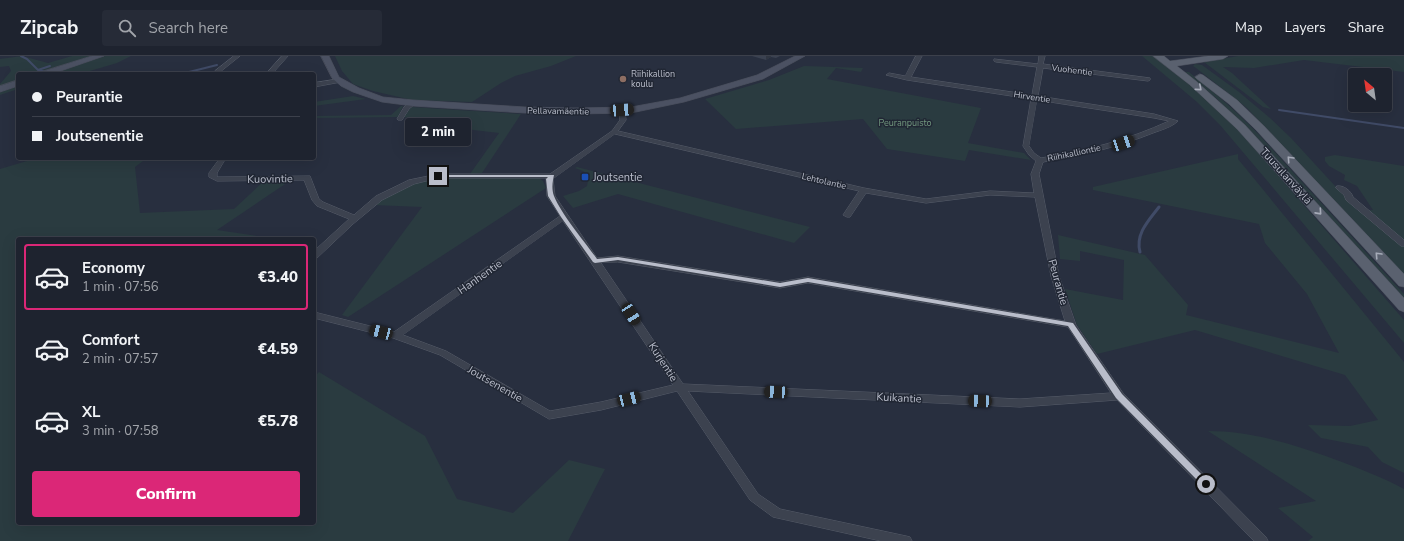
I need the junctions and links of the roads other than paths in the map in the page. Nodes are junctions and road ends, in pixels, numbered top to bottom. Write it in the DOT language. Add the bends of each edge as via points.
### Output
graph roads {
  1 [pos="100,56"];
  2 [pos="236,56"];
  3 [pos="285,56"];
  4 [pos="325,56"];
  5 [pos="801,56"];
  6 [pos="919,56"];
  7 [pos="1042,56"];
  8 [pos="1192,56"];
  9 [pos="1223,56"];
  10 [pos="996,60"];
  11 [pos="1170,60"];
  12 [pos="1040,66"];
  13 [pos="50,72"];
  14 [pos="218,72"];
  15 [pos="271,72"];
  16 [pos="890,75"];
  17 [pos="907,78"];
  18 [pos="1148,79"];
  19 [pos="339,81"];
  20 [pos="16,84"];
  21 [pos="316,85"];
  22 [pos="0,90"];
  23 [pos="1035,98"];
  24 [pos="412,103"];
  25 [pos="622,110"];
  26 [pos="400,119"];
  27 [pos="1175,121"];
  28 [pos="614,132"];
  29 [pos="222,160"];
  30 [pos="1040,160"];
  31 [pos="552,176"];
  32 [pos="1340,188"];
  33 [pos="864,190"];
  34 [pos="1038,195"];
  35 [pos="847,214"];
  36 [pos="564,217"];
  37 [pos="354,218"];
  38 [pos="1404,244"];
  39 [pos="316,254"];
  40 [pos="595,261"];
  41 [pos="1404,284"];
  42 [pos="1404,307"];
  43 [pos="316,316"];
  44 [pos="1071,324"];
  45 [pos="396,336"];
  46 [pos="679,387"];
  47 [pos="1119,396"];
  48 [pos="906,541"];
  49 [pos="1262,541"];
  1 -- 13 [label="street"];
  2 -- 14 [label="street"];
  3 -- 15 [label="street"];
  4 -- 19 [label="street"];
  5 -- 25 [label="street, Pellavamäentie" via="755,79 674,102"];
  6 -- 17 [label="street"];
  7 -- 12 [label="street"];
  8 -- 11 [label="main road"];
  9 -- 11 [label="main road"];
  10 -- 12 [label="street, Vuohentie"];
  41 -- 11 [label="main road, Tuusulanväylä, one-way" via="1233,102"];
  11 -- 42 [label="main road, Tuusulanväylä, one-way" via="1241,127"];
  12 -- 18 [label="street, Vuohentie"];
  12 -- 23 [label="street"];
  16 -- 17 [label="street, Hirventie"];
  17 -- 23 [label="street, Hirventie"];
  19 -- 21 [label="street"];
  19 -- 24 [label="street, Pellavamäentie" via="369,95"];
  20 -- 22 [label="street"];
  23 -- 27 [label="street, Hirventie"];
  23 -- 30 [label="street" via="1026,146 1031,154"];
  24 -- 25 [label="street, Pellavamäentie" via="545,111"];
  24 -- 26 [label="street"];
  25 -- 28 [label="street" via="623,120"];
  27 -- 30 [label="street, Riihikalliontie" via="1123,143"];
  28 -- 31 [label="street"];
  28 -- 33 [label="street, Lehtolantie"];
  29 -- 37 [label="street, Kuovintie" via="213,173 217,179 307,178 320,204"];
  30 -- 34 [label="street, Peurantie" via="1035,174"];
  31 -- 36 [label="street, Kurjentie" via="549,179 551,196"];
  31 -- 37 [label="street" via="427,178 412,182 379,198"];
  32 -- 38 [label="street"];
  33 -- 34 [label="street, Lehtolantie" via="926,201 990,193"];
  33 -- 35 [label="street"];
  34 -- 44 [label="street, Peurantie" via="1055,276"];
  36 -- 40 [label="street, Kurjentie"];
  36 -- 45 [label="street, Hanhentie"];
  37 -- 39 [label="street"];
  40 -- 44 [label="street" via="618,258 780,285 808,280"];
  40 -- 46 [label="street, Kurjentie"];
  43 -- 45 [label="street, Joutsenentie"];
  44 -- 47 [label="street, Peurantie"];
  45 -- 46 [label="street, Joutsenentie" via="443,353 549,415 601,406"];
  46 -- 47 [label="street, Kuikantie" via="1020,403"];
  46 -- 48 [label="street, Kurjentie" via="754,497 777,513"];
  47 -- 49 [label="street, Peurantie"];
}
